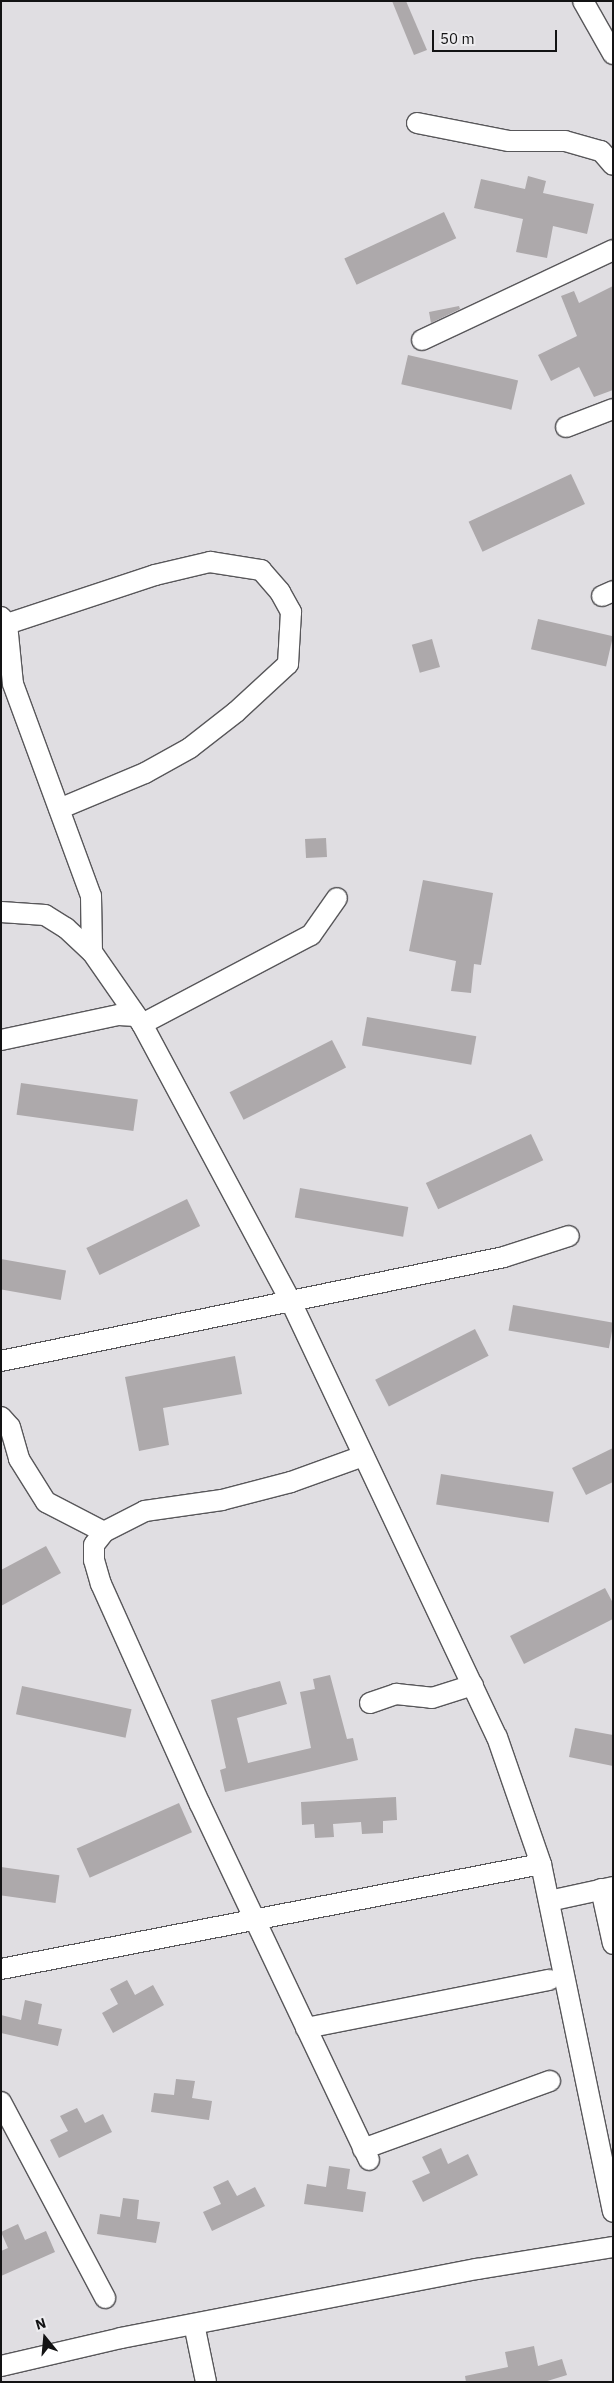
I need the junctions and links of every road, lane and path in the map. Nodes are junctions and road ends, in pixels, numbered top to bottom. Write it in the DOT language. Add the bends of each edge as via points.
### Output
graph roads {
  1 [pos="584,1"];
  2 [pos="613,54"];
  3 [pos="417,123"];
  4 [pos="613,165"];
  5 [pos="613,250"];
  6 [pos="422,340"];
  7 [pos="613,409"];
  8 [pos="566,427"];
  9 [pos="4,620"];
  10 [pos="7,684"];
  11 [pos="59,809"];
  12 [pos="337,898"];
  13 [pos="1,912"];
  14 [pos="92,952"];
  15 [pos="139,1020"];
  16 [pos="1,1040"];
  17 [pos="569,1236"];
  18 [pos="292,1304"];
  19 [pos="1,1362"];
  20 [pos="1,1417"];
  21 [pos="363,1456"];
  22 [pos="104,1532"];
  23 [pos="473,1685"];
  24 [pos="370,1703"];
  25 [pos="541,1864"];
  26 [pos="607,1888"];
  27 [pos="548,1900"];
  28 [pos="254,1920"];
  29 [pos="613,1944"];
  30 [pos="1,1969"];
  31 [pos="549,1980"];
  32 [pos="306,2028"];
  33 [pos="550,2081"];
  34 [pos="1,2102"];
  35 [pos="613,2212"];
  36 [pos="613,2247"];
  37 [pos="105,2298"];
  38 [pos="194,2324"];
  39 [pos="1,2366"];
  40 [pos="206,2382"];
  1 -- 2 [label="street"];
  3 -- 4 [label="street" via="509,141 565,141 601,151"];
  5 -- 6 [label="street"];
  7 -- 8 [label="street"];
  9 -- 10 [label="street"];
  9 -- 11 [label="street" via="210,562 261,570 280,592 291,612 288,664 236,712 190,748 144,773"];
  10 -- 11 [label="street"];
  11 -- 14 [label="street" via="91,896"];
  12 -- 15 [label="street" via="311,935"];
  13 -- 14 [label="street" via="44,915 66,928"];
  14 -- 15 [label="street"];
  15 -- 16 [label="street" via="119,1016"];
  15 -- 18 [label="street"];
  17 -- 18 [label="street" via="504,1257"];
  18 -- 19 [label="street"];
  18 -- 21 [label="street"];
  20 -- 22 [label="street" via="10,1427 19,1459 46,1502"];
  21 -- 22 [label="street" via="291,1482 222,1500 145,1512"];
  21 -- 23 [label="street"];
  22 -- 28 [label="street" via="94,1545 94,1560 101,1584"];
  23 -- 24 [label="street" via="432,1698 396,1694"];
  23 -- 25 [label="street" via="497,1737"];
  25 -- 27 [label="street"];
  25 -- 28 [label="street" via="374,1894"];
  26 -- 27 [label="street"];
  26 -- 29 [label="street"];
  27 -- 35 [label="street"];
  28 -- 30 [label="street"];
  28 -- 32 [label="street"];
  31 -- 32 [label="street"];
  32 -- 33 [label="street" via="366,2154"];
  34 -- 37 [label="street"];
  36 -- 38 [label="street" via="477,2269"];
  38 -- 39 [label="street" via="56,2351"];
  38 -- 40 [label="street"];
}
